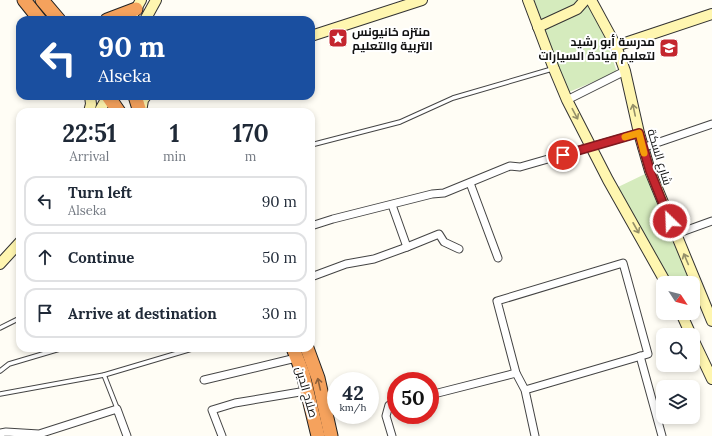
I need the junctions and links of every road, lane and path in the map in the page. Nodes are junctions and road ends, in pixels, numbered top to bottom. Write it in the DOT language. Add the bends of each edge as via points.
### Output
graph roads {
  1 [pos="24,0"];
  2 [pos="42,0"];
  3 [pos="156,0"];
  4 [pos="408,0"];
  5 [pos="422,0"];
  6 [pos="528,0"];
  7 [pos="585,0"];
  8 [pos="591,0"];
  9 [pos="598,0"];
  10 [pos="139,5"];
  11 [pos="598,14"];
  12 [pos="712,14"];
  13 [pos="37,16"];
  14 [pos="56,16"];
  15 [pos="116,16"];
  16 [pos="131,16"];
  17 [pos="147,16"];
  18 [pos="538,27"];
  19 [pos="315,31"];
  20 [pos="315,35"];
  21 [pos="616,46"];
  22 [pos="554,68"];
  23 [pos="625,71"];
  24 [pos="567,100"];
  25 [pos="712,124"];
  26 [pos="639,133"];
  27 [pos="315,144"];
  28 [pos="592,147"];
  29 [pos="642,148"];
  30 [pos="470,183"];
  31 [pos="392,205"];
  32 [pos="712,221"];
  33 [pos="315,225"];
  34 [pos="676,234"];
  35 [pos="16,238"];
  36 [pos="16,246"];
  37 [pos="407,247"];
  38 [pos="458,249"];
  39 [pos="0,256"];
  40 [pos="498,258"];
  41 [pos="0,264"];
  42 [pos="315,276"];
  43 [pos="662,276"];
  44 [pos="16,320"];
  45 [pos="712,321"];
  46 [pos="0,328"];
  47 [pos="50,352"];
  48 [pos="182,352"];
  49 [pos="308,352"];
  50 [pos="294,353"];
  51 [pos="700,354"];
  52 [pos="640,356"];
  53 [pos="0,371"];
  54 [pos="516,373"];
  55 [pos="104,375"];
  56 [pos="712,379"];
  57 [pos="204,380"];
  58 [pos="525,390"];
  59 [pos="306,391"];
  60 [pos="439,393"];
  61 [pos="0,394"];
  62 [pos="117,410"];
  63 [pos="388,424"];
  64 [pos="0,433"];
  65 [pos="127,436"];
  66 [pos="222,436"];
  67 [pos="318,436"];
  68 [pos="331,436"];
  69 [pos="392,436"];
  70 [pos="535,436"];
  71 [pos="662,436"];
  1 -- 13 [label="highway"];
  2 -- 14 [label="highway"];
  3 -- 17 [label="main road"];
  4 -- 19 [label="main road"];
  5 -- 20 [label="main road"];
  6 -- 18 [label="main road"];
  7 -- 18 [label="main road" via="577,9"];
  8 -- 11 [label="main road, شارع السكة"];
  9 -- 11 [label="main road"];
  10 -- 15 [label="highway"];
  10 -- 16 [label="main road"];
  11 -- 21 [label="main road, شارع السكة"];
  12 -- 21 [label="main road"];
  18 -- 22 [label="main road"];
  21 -- 23 [label="main road, شارع السكة"];
  22 -- 24 [label="main road"];
  22 -- 27 [label="lane" via="453,98 400,122"];
  23 -- 24 [label="street"];
  26 -- 23 [label="main road, شارع السكة, one-way"];
  24 -- 28 [label="main road, one-way"];
  25 -- 29 [label="street"];
  26 -- 28 [label="street"];
  26 -- 29 [label="main road, شارع السكة"];
  28 -- 30 [label="street" via="520,167 510,166"];
  28 -- 43 [label="main road, one-way"];
  29 -- 34 [label="main road, شارع السكة"];
  30 -- 31 [label="street" via="444,193"];
  30 -- 40 [label="street"];
  31 -- 33 [label="street"];
  31 -- 37 [label="street"];
  32 -- 34 [label="street"];
  45 -- 34 [label="main road, شارع السكة, one-way"];
  35 -- 39 [label="main road"];
  36 -- 41 [label="main road"];
  37 -- 38 [label="street" via="439,234 444,242"];
  37 -- 42 [label="street"];
  44 -- 46 [label="lane"];
  47 -- 53 [label="lane" via="9,364"];
  48 -- 55 [label="lane"];
  68 -- 49 [label="highway, صلاح الدين, one-way" via="318,378"];
  50 -- 57 [label="street"];
  50 -- 67 [label="highway, صلاح الدين" via="303,374"];
  51 -- 56 [label="main road"];
  52 -- 54 [label="street" via="648,354 623,263 497,301"];
  52 -- 58 [label="street"];
  52 -- 71 [label="street"];
  54 -- 58 [label="street"];
  54 -- 60 [label="street"];
  55 -- 61 [label="lane"];
  55 -- 62 [label="lane"];
  58 -- 70 [label="street"];
  59 -- 66 [label="street" via="235,403 212,410"];
  62 -- 64 [label="street" via="39,434"];
  62 -- 65 [label="street"];
  63 -- 69 [label="street"];
}
